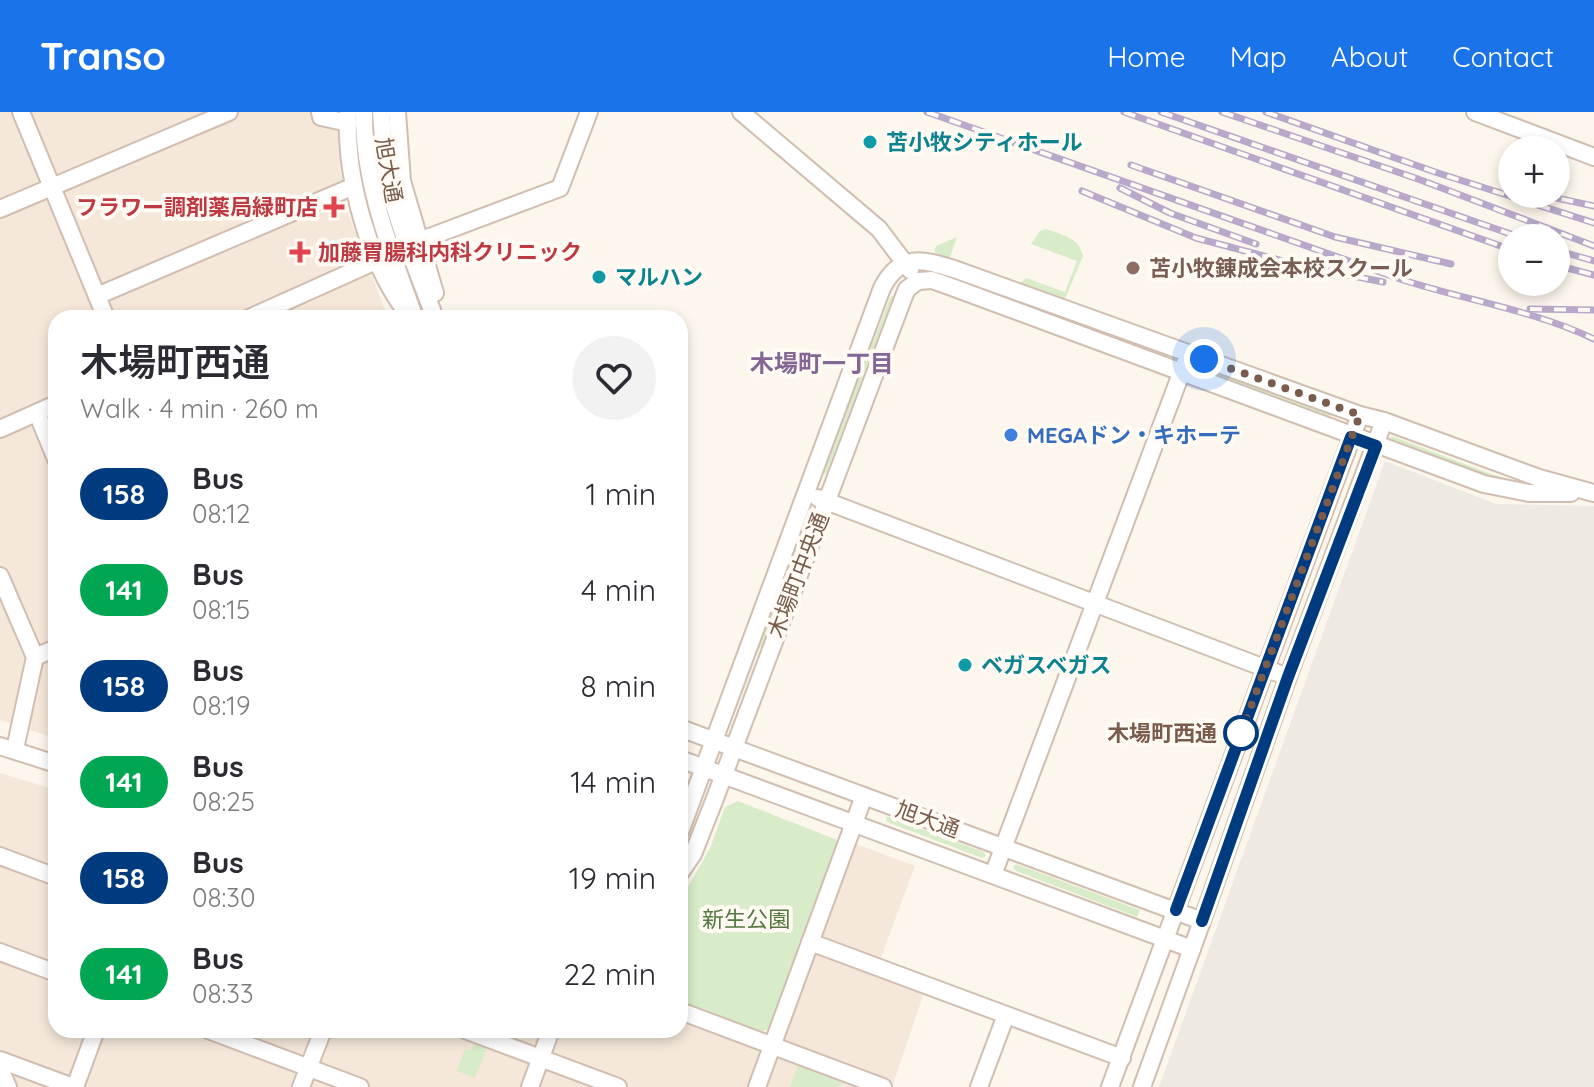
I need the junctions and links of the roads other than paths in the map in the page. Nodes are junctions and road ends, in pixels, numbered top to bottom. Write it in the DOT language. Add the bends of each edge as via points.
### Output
graph roads {
  1 [pos="21,112"];
  2 [pos="229,112"];
  3 [pos="320,112"];
  4 [pos="364,112"];
  5 [pos="381,112"];
  6 [pos="397,112"];
  7 [pos="589,112"];
  8 [pos="741,112"];
  9 [pos="1475,112"];
  10 [pos="348,118"];
  11 [pos="1594,157"];
  12 [pos="354,186"];
  13 [pos="52,187"];
  14 [pos="0,209"];
  15 [pos="419,241"];
  16 [pos="376,261"];
  17 [pos="905,263"];
  18 [pos="918,281"];
  19 [pos="97,296"];
  20 [pos="103,310"];
  21 [pos="269,310"];
  22 [pos="406,310"];
  23 [pos="410,310"];
  24 [pos="432,310"];
  25 [pos="435,310"];
  26 [pos="1189,353"];
  27 [pos="1182,372"];
  28 [pos="48,408"];
  29 [pos="37,413"];
  30 [pos="1360,415"];
  31 [pos="1384,421"];
  32 [pos="0,429"];
  33 [pos="1351,437"];
  34 [pos="48,440"];
  35 [pos="1376,446"];
  36 [pos="805,493"];
  37 [pos="826,501"];
  38 [pos="0,576"];
  39 [pos="1094,603"];
  40 [pos="6,609"];
  41 [pos="48,651"];
  42 [pos="35,657"];
  43 [pos="1265,668"];
  44 [pos="1288,677"];
  45 [pos="688,731"];
  46 [pos="713,741"];
  47 [pos="7,748"];
  48 [pos="733,748"];
  49 [pos="48,761"];
  50 [pos="688,762"];
  51 [pos="704,768"];
  52 [pos="723,775"];
  53 [pos="864,796"];
  54 [pos="688,811"];
  55 [pos="854,823"];
  56 [pos="1003,847"];
  57 [pos="0,856"];
  58 [pos="688,861"];
  59 [pos="48,874"];
  60 [pos="993,875"];
  61 [pos="1176,910"];
  62 [pos="1202,921"];
  63 [pos="1166,938"];
  64 [pos="810,942"];
  65 [pos="1192,949"];
  66 [pos="0,952"];
  67 [pos="48,970"];
  68 [pos="688,1014"];
  69 [pos="1006,1015"];
  70 [pos="93,1038"];
  71 [pos="229,1038"];
  72 [pos="320,1038"];
  73 [pos="487,1038"];
  74 [pos="548,1038"];
  75 [pos="772,1046"];
  76 [pos="541,1058"];
  77 [pos="1122,1058"];
  78 [pos="0,1060"];
  79 [pos="309,1068"];
  80 [pos="0,1069"];
  81 [pos="8,1087"];
  82 [pos="74,1087"];
  83 [pos="301,1087"];
  84 [pos="360,1087"];
  85 [pos="530,1087"];
  86 [pos="618,1087"];
  87 [pos="757,1087"];
  88 [pos="883,1087"];
  89 [pos="979,1087"];
  90 [pos="1110,1087"];
  91 [pos="1142,1087"];
  1 -- 13 [label="street"];
  2 -- 13 [label="street"];
  3 -- 10 [label="street" via="321,117"];
  4 -- 23 [label="street, 旭大通" via="371,181"];
  5 -- 24 [label="street, 旭大通" via="386,180"];
  6 -- 15 [label="street" via="402,181"];
  7 -- 15 [label="street" via="560,188"];
  8 -- 17 [label="street" via="879,229"];
  9 -- 11 [label="street"];
  10 -- 12 [label="street"];
  12 -- 16 [label="street"];
  12 -- 19 [label="street"];
  13 -- 14 [label="street"];
  13 -- 19 [label="street"];
  15 -- 25 [label="street" via="434,287"];
  16 -- 21 [label="street"];
  16 -- 22 [label="street"];
  17 -- 18 [label="street"];
  17 -- 26 [label="street" via="935,263"];
  17 -- 36 [label="street, 木場町中央通" via="882,288"];
  18 -- 27 [label="street" via="932,280"];
  18 -- 37 [label="street, 木場町中央通" via="904,296"];
  19 -- 20 [label="street"];
  26 -- 27 [label="street"];
  26 -- 30 [label="street"];
  27 -- 33 [label="street"];
  27 -- 39 [label="street"];
  28 -- 29 [label="street"];
  29 -- 32 [label="street"];
  29 -- 34 [label="street"];
  30 -- 31 [label="street"];
  30 -- 33 [label="street"];
  31 -- 35 [label="street"];
  31 -- 35 [label="street" via="1513,470 1594,493 1529,493 1484,484"];
  33 -- 35 [label="street"];
  33 -- 43 [label="street"];
  35 -- 44 [label="street"];
  36 -- 37 [label="street"];
  36 -- 46 [label="street, 木場町中央通"];
  37 -- 39 [label="street"];
  37 -- 48 [label="street, 木場町中央通"];
  38 -- 40 [label="street"];
  39 -- 43 [label="street"];
  39 -- 56 [label="street"];
  40 -- 42 [label="street"];
  41 -- 42 [label="street"];
  42 -- 47 [label="street"];
  43 -- 44 [label="street"];
  43 -- 61 [label="street"];
  44 -- 62 [label="street"];
  45 -- 46 [label="street, 旭大通"];
  46 -- 48 [label="street, 旭大通"];
  46 -- 51 [label="street, 木場町中央通"];
  47 -- 49 [label="street"];
  48 -- 52 [label="street, 木場町中央通"];
  48 -- 53 [label="street, 旭大通"];
  50 -- 51 [label="street, 旭大通"];
  51 -- 52 [label="street, 旭大通"];
  51 -- 54 [label="street, 木場町中央通"];
  52 -- 55 [label="street, 旭大通"];
  52 -- 58 [label="street, 木場町中央通"];
  53 -- 55 [label="street"];
  53 -- 56 [label="street, 旭大通"];
  55 -- 60 [label="street, 旭大通"];
  55 -- 64 [label="street"];
  56 -- 60 [label="street"];
  56 -- 61 [label="street, 旭大通"];
  57 -- 59 [label="street"];
  60 -- 63 [label="street, 旭大通"];
  61 -- 62 [label="street, 旭大通"];
  61 -- 63 [label="street"];
  62 -- 65 [label="street"];
  63 -- 65 [label="street, 旭大通"];
  63 -- 77 [label="street"];
  64 -- 69 [label="street"];
  64 -- 75 [label="street"];
  65 -- 91 [label="street"];
  66 -- 67 [label="street"];
  68 -- 75 [label="street"];
  69 -- 77 [label="street"];
  69 -- 89 [label="street"];
  70 -- 82 [label="street"];
  71 -- 79 [label="street"];
  72 -- 79 [label="street"];
  73 -- 76 [label="street"];
  74 -- 76 [label="street"];
  75 -- 87 [label="street"];
  75 -- 88 [label="street"];
  76 -- 85 [label="street"];
  76 -- 86 [label="street"];
  77 -- 90 [label="street"];
  78 -- 82 [label="street"];
  79 -- 83 [label="street"];
  79 -- 84 [label="street"];
  80 -- 81 [label="street"];
}
